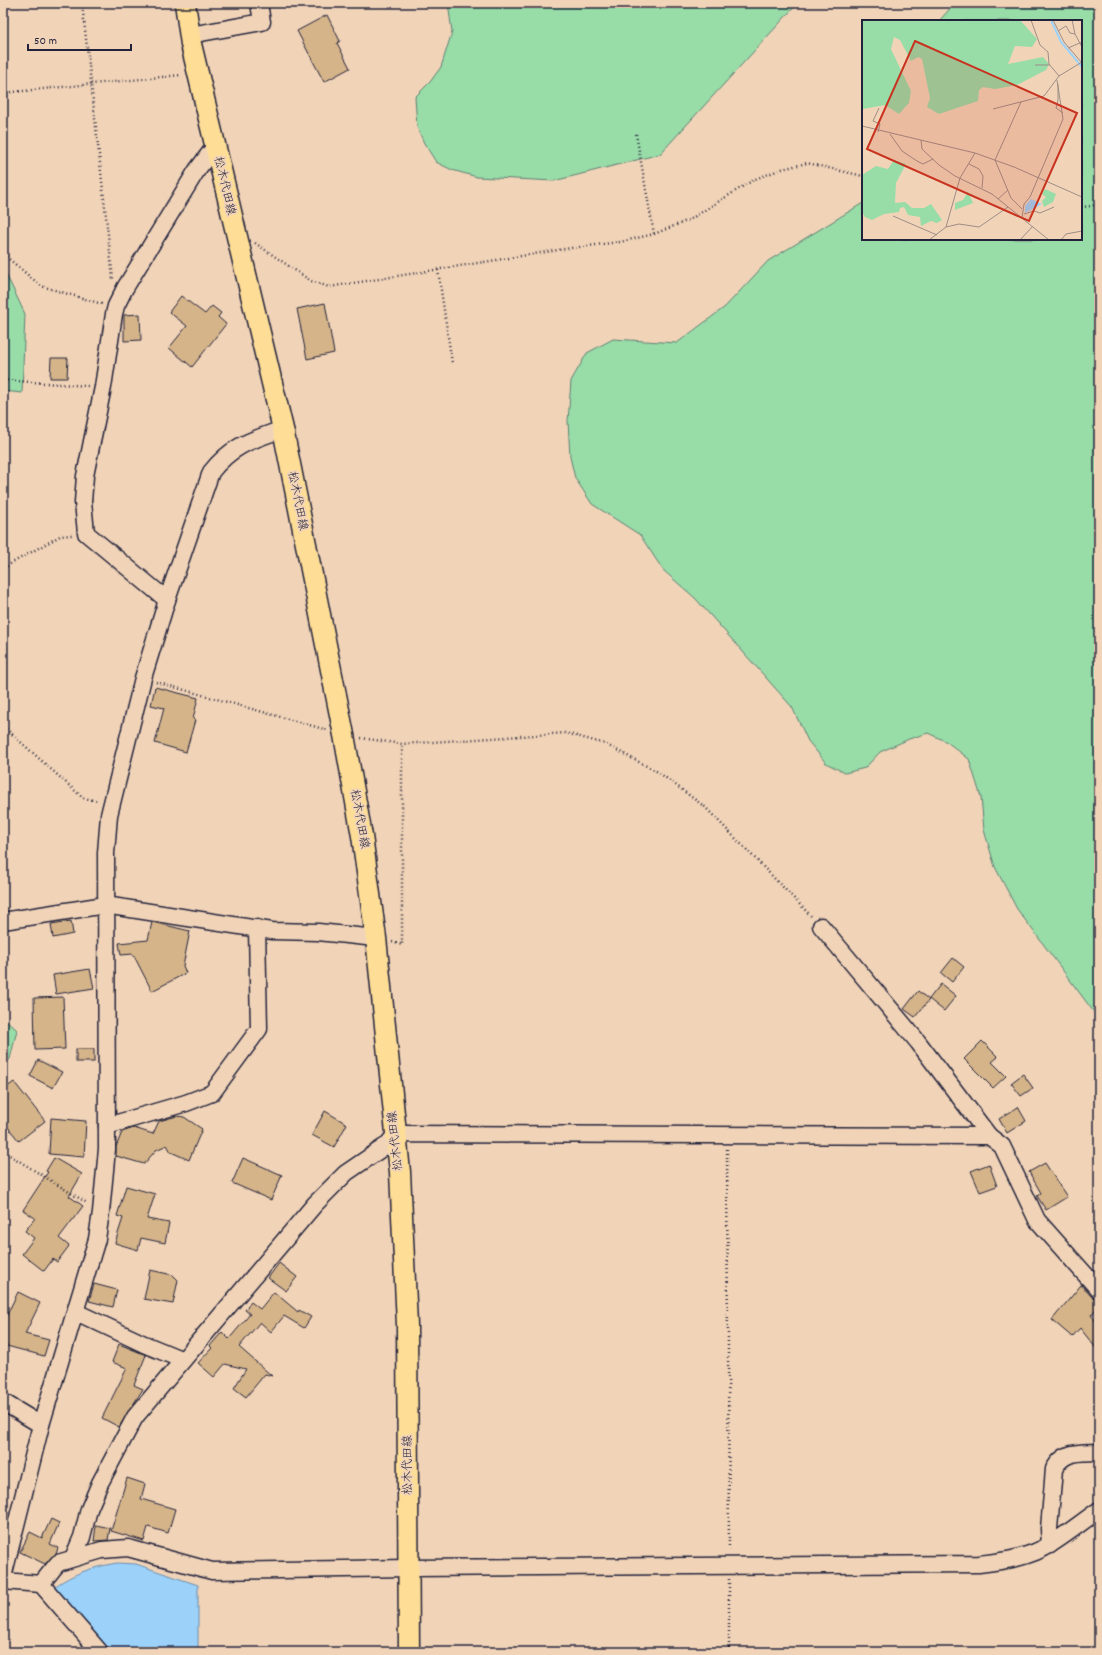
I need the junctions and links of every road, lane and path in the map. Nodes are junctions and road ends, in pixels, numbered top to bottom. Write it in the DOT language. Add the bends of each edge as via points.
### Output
graph roads {
  1 [pos="82,3"];
  2 [pos="185,3"];
  3 [pos="259,3"];
  4 [pos="190,34"];
  5 [pos="198,73"];
  6 [pos="91,84"];
  7 [pos="3,93"];
  8 [pos="636,134"];
  9 [pos="215,146"];
  10 [pos="862,176"];
  11 [pos="1099,202"];
  12 [pos="1082,207"];
  13 [pos="234,230"];
  14 [pos="654,234"];
  15 [pos="3,254"];
  16 [pos="438,270"];
  17 [pos="115,310"];
  18 [pos="452,363"];
  19 [pos="3,380"];
  20 [pos="103,387"];
  21 [pos="283,429"];
  22 [pos="86,533"];
  23 [pos="3,568"];
  24 [pos="167,600"];
  25 [pos="143,678"];
  26 [pos="3,726"];
  27 [pos="344,735"];
  28 [pos="402,744"];
  29 [pos="112,804"];
  30 [pos="105,905"];
  31 [pos="3,921"];
  32 [pos="821,926"];
  33 [pos="257,928"];
  34 [pos="376,938"];
  35 [pos="402,945"];
  36 [pos="107,1126"];
  37 [pos="396,1134"];
  38 [pos="727,1135"];
  39 [pos="989,1136"];
  40 [pos="3,1150"];
  41 [pos="101,1212"];
  42 [pos="1099,1290"];
  43 [pos="76,1312"];
  44 [pos="183,1360"];
  45 [pos="3,1402"];
  46 [pos="41,1425"];
  47 [pos="1099,1452"];
  48 [pos="1099,1510"];
  49 [pos="1050,1545"];
  50 [pos="73,1558"];
  51 [pos="729,1565"];
  52 [pos="408,1568"];
  53 [pos="3,1577"];
  54 [pos="3,1581"];
  55 [pos="40,1584"];
  56 [pos="100,1652"];
  57 [pos="409,1652"];
  58 [pos="729,1652"];
  1 -- 6 [label="path"];
  2 -- 4 [label="main road, 松木代田線"];
  3 -- 4 [label="street" via="262,22"];
  4 -- 5 [label="main road, 松木代田線"];
  5 -- 6 [label="path"];
  5 -- 9 [label="main road, 松木代田線"];
  6 -- 7 [label="path"];
  6 -- 17 [label="path"];
  8 -- 14 [label="path"];
  9 -- 13 [label="main road, 松木代田線"];
  9 -- 17 [label="street" via="125,288"];
  10 -- 14 [label="path" via="807,163 782,169 755,179 689,220"];
  11 -- 12 [label="path"];
  13 -- 16 [label="path" via="311,281 329,287"];
  13 -- 21 [label="main road, 松木代田線"];
  14 -- 16 [label="path" via="620,242"];
  15 -- 17 [label="path" via="41,286 100,302"];
  16 -- 18 [label="path"];
  17 -- 20 [label="street"];
  19 -- 20 [label="path"];
  20 -- 22 [label="street" via="85,476 82,502"];
  21 -- 24 [label="street" via="241,444 219,461 211,472"];
  21 -- 27 [label="main road, 松木代田線"];
  22 -- 23 [label="path" via="60,536"];
  22 -- 24 [label="street"];
  24 -- 25 [label="street"];
  25 -- 27 [label="path"];
  25 -- 29 [label="street"];
  26 -- 29 [label="path" via="83,798"];
  27 -- 28 [label="path"];
  27 -- 34 [label="main road, 松木代田線" via="362,836"];
  28 -- 32 [label="path" via="566,733 605,744 658,772 705,807"];
  28 -- 35 [label="path"];
  29 -- 30 [label="street" via="106,853"];
  30 -- 31 [label="street"];
  30 -- 33 [label="street"];
  30 -- 36 [label="street"];
  32 -- 39 [label="street" via="918,1042"];
  33 -- 34 [label="street"];
  33 -- 36 [label="street" via="259,1029 212,1093"];
  34 -- 37 [label="main road, 松木代田線"];
  36 -- 41 [label="street"];
  37 -- 38 [label="street"];
  37 -- 44 [label="street" via="387,1145 346,1173 315,1204"];
  37 -- 52 [label="main road, 松木代田線" via="407,1325"];
  38 -- 39 [label="street"];
  38 -- 51 [label="path"];
  39 -- 42 [label="street" via="1002,1146 1037,1220"];
  40 -- 41 [label="path"];
  41 -- 43 [label="street" via="97,1239"];
  43 -- 44 [label="street"];
  43 -- 46 [label="street"];
  44 -- 50 [label="street" via="135,1417 100,1483"];
  45 -- 46 [label="street"];
  46 -- 53 [label="street"];
  47 -- 49 [label="street" via="1068,1454 1058,1461 1054,1469"];
  48 -- 49 [label="street"];
  49 -- 51 [label="street" via="1018,1558 979,1564"];
  50 -- 52 [label="street" via="102,1550 128,1548 212,1571"];
  50 -- 55 [label="street" via="58,1563"];
  51 -- 52 [label="street"];
  51 -- 58 [label="path"];
  52 -- 57 [label="main road, 松木代田線"];
  54 -- 55 [label="street"];
  55 -- 56 [label="street"];
}
